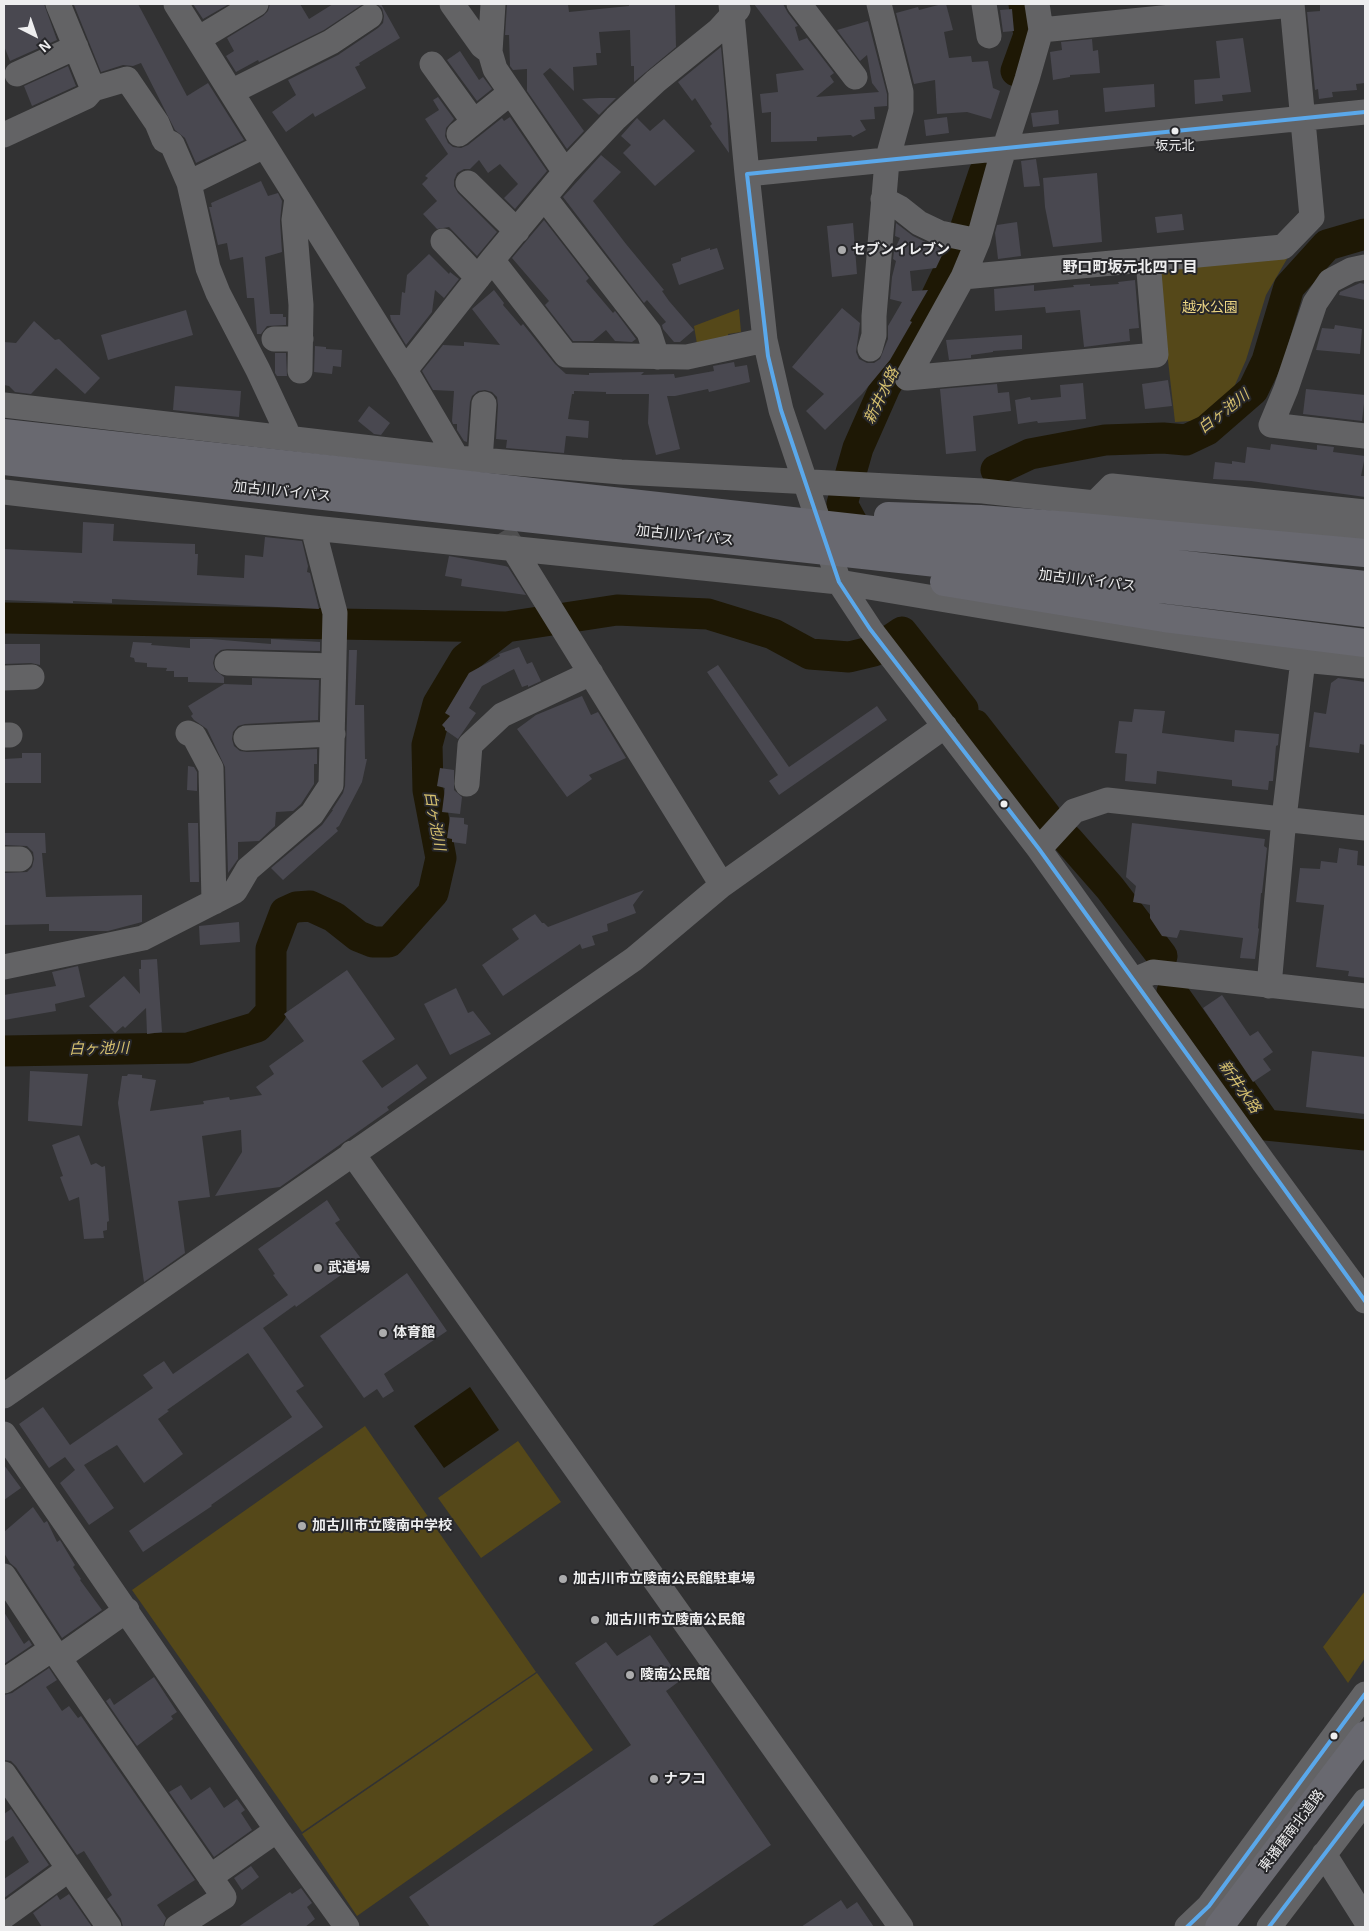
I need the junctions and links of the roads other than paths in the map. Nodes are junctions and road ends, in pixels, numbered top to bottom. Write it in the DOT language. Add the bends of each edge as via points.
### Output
graph roads {
  1 [pos="58,4"];
  2 [pos="176,4"];
  3 [pos="256,4"];
  4 [pos="452,4"];
  5 [pos="493,4"];
  6 [pos="799,4"];
  7 [pos="879,4"];
  8 [pos="984,4"];
  9 [pos="1037,4"];
  10 [pos="1292,4"];
  11 [pos="736,8"];
  12 [pos="370,16"];
  13 [pos="1041,30"];
  14 [pos="989,36"];
  15 [pos="78,37"];
  16 [pos="198,39"];
  17 [pos="490,52"];
  18 [pos="432,64"];
  19 [pos="17,74"];
  20 [pos="854,77"];
  21 [pos="94,89"];
  22 [pos="231,92"];
  23 [pos="510,92"];
  24 [pos="1365,112"];
  25 [pos="1303,119"];
  26 [pos="4,135"];
  27 [pos="264,146"];
  28 [pos="1004,148"];
  29 [pos="887,161"];
  30 [pos="565,172"];
  31 [pos="747,174"];
  32 [pos="190,183"];
  33 [pos="468,183"];
  34 [pos="544,197"];
  35 [pos="297,198"];
  36 [pos="883,199"];
  37 [pos="517,231"];
  38 [pos="443,241"];
  39 [pos="978,241"];
  40 [pos="1148,260"];
  41 [pos="1365,267"];
  42 [pos="485,269"];
  43 [pos="963,277"];
  44 [pos="274,339"];
  45 [pos="301,339"];
  46 [pos="765,340"];
  47 [pos="870,349"];
  48 [pos="657,357"];
  49 [pos="404,370"];
  50 [pos="300,371"];
  51 [pos="4,404"];
  52 [pos="484,404"];
  53 [pos="286,430"];
  54 [pos="4,433"];
  55 [pos="1365,436"];
  56 [pos="468,459"];
  57 [pos="4,461"];
  58 [pos="805,482"];
  59 [pos="4,492"];
  60 [pos="1094,504"];
  61 [pos="1365,512"];
  62 [pos="768,525"];
  63 [pos="313,528"];
  64 [pos="1365,532"];
  65 [pos="513,548"];
  66 [pos="1365,553"];
  67 [pos="975,554"];
  68 [pos="839,582"];
  69 [pos="1365,585"];
  70 [pos="1365,613"];
  71 [pos="1365,643"];
  72 [pos="1303,660"];
  73 [pos="333,666"];
  74 [pos="1365,666"];
  75 [pos="238,670"];
  76 [pos="591,673"];
  77 [pos="945,726"];
  78 [pos="188,733"];
  79 [pos="332,734"];
  80 [pos="246,738"];
  81 [pos="467,784"];
  82 [pos="1284,818"];
  83 [pos="1365,828"];
  84 [pos="1040,849"];
  85 [pos="722,885"];
  86 [pos="214,902"];
  87 [pos="4,967"];
  88 [pos="1134,980"];
  89 [pos="1269,986"];
  90 [pos="1365,996"];
  91 [pos="352,1153"];
  92 [pos="1365,1301"];
  93 [pos="4,1396"];
  94 [pos="4,1434"];
  95 [pos="4,1576"];
  96 [pos="127,1610"];
  97 [pos="56,1653"];
  98 [pos="4,1681"];
  99 [pos="1365,1694"];
  100 [pos="1365,1735"];
  101 [pos="1365,1764"];
  102 [pos="4,1774"];
  103 [pos="1365,1801"];
  104 [pos="277,1830"];
  105 [pos="1324,1854"];
  106 [pos="69,1870"];
  107 [pos="210,1877"];
  108 [pos="4,1916"];
  109 [pos="1365,1919"];
  110 [pos="336,1923"];
  111 [pos="109,1927"];
  112 [pos="177,1927"];
  113 [pos="902,1927"];
  114 [pos="1187,1927"];
  115 [pos="1219,1927"];
  116 [pos="1238,1927"];
  117 [pos="1269,1927"];
  1 -- 15 [label="street"];
  2 -- 16 [label="street"];
  3 -- 16 [label="street"];
  4 -- 17 [label="street" via="482,46"];
  5 -- 17 [label="street"];
  6 -- 20 [label="street"];
  7 -- 29 [label="street" via="901,92 901,110"];
  8 -- 14 [label="street"];
  9 -- 13 [label="street"];
  10 -- 13 [label="street"];
  10 -- 25 [label="street"];
  11 -- 30 [label="street" via="719,30 656,81"];
  11 -- 31 [label="street"];
  12 -- 22 [label="street" via="331,42"];
  13 -- 28 [label="street"];
  15 -- 19 [label="street"];
  15 -- 21 [label="street"];
  16 -- 22 [label="street"];
  17 -- 23 [label="street" via="495,69"];
  18 -- 23 [label="street" via="466,128"];
  21 -- 26 [label="street" via="86,97"];
  21 -- 32 [label="street" via="127,79 157,122 164,140 172,144"];
  22 -- 27 [label="street"];
  23 -- 30 [label="street"];
  24 -- 25 [label="street"];
  25 -- 28 [label="street"];
  25 -- 40 [label="street" via="1312,216 1283,247"];
  27 -- 32 [label="street"];
  27 -- 35 [label="street"];
  28 -- 29 [label="street"];
  28 -- 39 [label="street"];
  29 -- 31 [label="street"];
  29 -- 36 [label="street"];
  30 -- 34 [label="street"];
  31 -- 46 [label="street"];
  32 -- 53 [label="street" via="208,268"];
  33 -- 37 [label="street"];
  34 -- 37 [label="street"];
  34 -- 48 [label="street" via="649,332"];
  35 -- 45 [label="street" via="294,220"];
  35 -- 49 [label="street"];
  36 -- 39 [label="street" via="940,233"];
  36 -- 47 [label="street" via="880,260 885,304"];
  37 -- 42 [label="street"];
  38 -- 42 [label="street"];
  39 -- 43 [label="street"];
  40 -- 43 [label="street"];
  40 -- 43 [label="street" via="1156,355 906,378"];
  41 -- 55 [label="street" via="1330,281 1315,303 1271,425"];
  42 -- 48 [label="street" via="566,354"];
  42 -- 49 [label="street"];
  44 -- 45 [label="street"];
  45 -- 50 [label="street"];
  46 -- 48 [label="street" via="687,357"];
  46 -- 58 [label="street" via="781,410"];
  49 -- 56 [label="street"];
  51 -- 56 [label="street"];
  52 -- 56 [label="street"];
  54 -- 62 [label="highway, 加古川バイパス" via="679,508"];
  56 -- 58 [label="street" via="621,472"];
  57 -- 62 [label="highway, 加古川バイパス"];
  58 -- 60 [label="street" via="968,490"];
  58 -- 68 [label="street"];
  59 -- 63 [label="street"];
  60 -- 61 [label="street" via="1112,486"];
  60 -- 64 [label="street"];
  62 -- 67 [label="highway, 加古川バイパス"];
  62 -- 67 [label="highway" via="858,570"];
  63 -- 65 [label="street"];
  63 -- 73 [label="street" via="335,624"];
  65 -- 68 [label="street"];
  65 -- 76 [label="street"];
  66 -- 67 [label="highway" via="1259,542"];
  67 -- 69 [label="highway, 加古川バイパス"];
  67 -- 70 [label="highway, 加古川バイパス"];
  67 -- 71 [label="highway" via="1164,618"];
  68 -- 72 [label="street"];
  68 -- 77 [label="street" via="870,629"];
  72 -- 74 [label="street"];
  72 -- 82 [label="street"];
  73 -- 75 [label="street"];
  73 -- 79 [label="street"];
  76 -- 81 [label="street" via="518,696 470,746 460,747"];
  76 -- 85 [label="street"];
  77 -- 84 [label="street"];
  77 -- 85 [label="street"];
  78 -- 86 [label="street" via="194,736 211,768 201,799"];
  79 -- 80 [label="street"];
  79 -- 86 [label="street" via="331,785 312,814 248,869 235,891"];
  82 -- 83 [label="street"];
  82 -- 84 [label="street" via="1107,800 1074,811"];
  82 -- 89 [label="street"];
  84 -- 88 [label="street"];
  85 -- 91 [label="street" via="634,959"];
  86 -- 87 [label="street" via="144,938"];
  88 -- 89 [label="street" via="1153,972"];
  88 -- 92 [label="street"];
  89 -- 90 [label="street"];
  91 -- 93 [label="street"];
  91 -- 113 [label="street"];
  94 -- 96 [label="street"];
  95 -- 97 [label="street"];
  96 -- 97 [label="street"];
  96 -- 104 [label="street"];
  97 -- 98 [label="street"];
  97 -- 107 [label="street"];
  99 -- 114 [label="street" via="1209,1906"];
  100 -- 115 [label="highway, 東播磨南北道路"];
  101 -- 116 [label="highway, 東播磨南北道路"];
  102 -- 106 [label="street"];
  103 -- 105 [label="street"];
  104 -- 107 [label="street"];
  104 -- 110 [label="street"];
  105 -- 109 [label="street"];
  105 -- 117 [label="street"];
  106 -- 108 [label="street"];
  106 -- 111 [label="street"];
  107 -- 112 [label="street" via="224,1897"];
}
